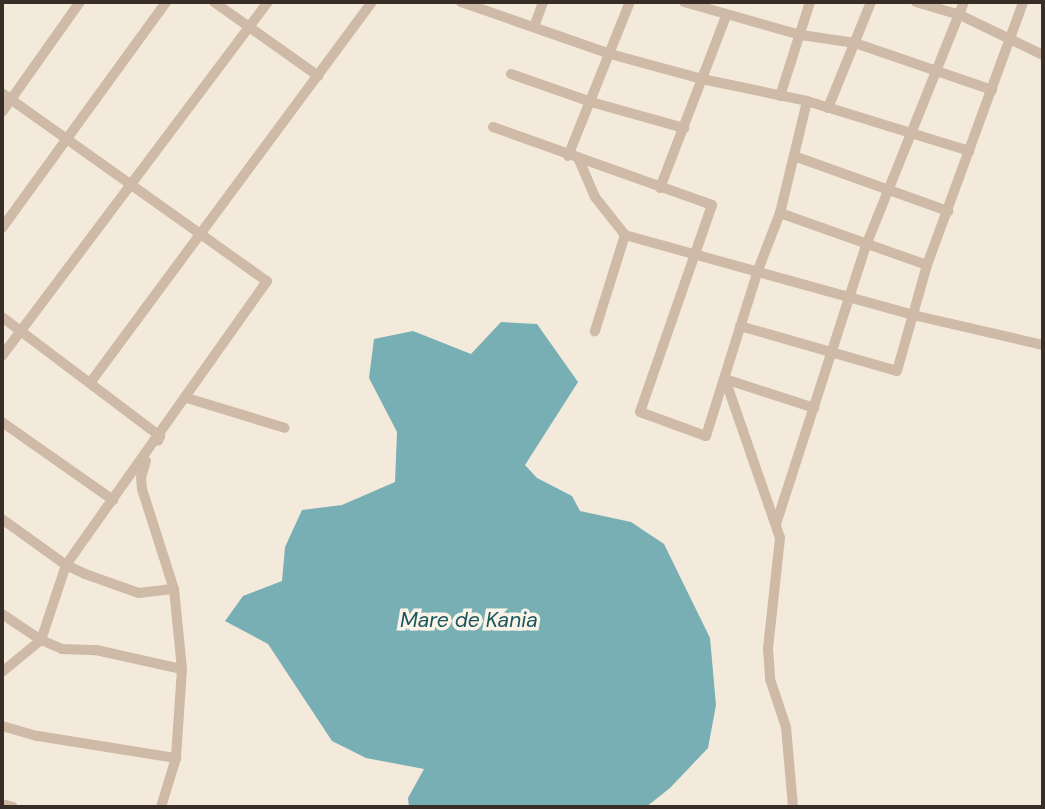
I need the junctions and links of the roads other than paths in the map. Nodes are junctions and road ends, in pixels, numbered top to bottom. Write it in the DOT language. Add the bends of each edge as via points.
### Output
graph roads {
  1 [pos="80,2"];
  2 [pos="166,2"];
  3 [pos="214,2"];
  4 [pos="268,2"];
  5 [pos="372,2"];
  6 [pos="463,2"];
  7 [pos="543,2"];
  8 [pos="630,2"];
  9 [pos="684,2"];
  10 [pos="810,2"];
  11 [pos="871,2"];
  12 [pos="916,2"];
  13 [pos="964,2"];
  14 [pos="1023,2"];
  15 [pos="960,15"];
  16 [pos="726,16"];
  17 [pos="534,27"];
  18 [pos="250,28"];
  19 [pos="801,35"];
  20 [pos="1010,39"];
  21 [pos="855,43"];
  22 [pos="610,54"];
  23 [pos="1043,55"];
  24 [pos="938,70"];
  25 [pos="511,74"];
  26 [pos="318,76"];
  27 [pos="702,79"];
  28 [pos="992,90"];
  29 [pos="6,96"];
  30 [pos="780,96"];
  31 [pos="807,101"];
  32 [pos="591,102"];
  33 [pos="828,108"];
  34 [pos="2,112"];
  35 [pos="493,127"];
  36 [pos="684,128"];
  37 [pos="912,135"];
  38 [pos="66,139"];
  39 [pos="970,151"];
  40 [pos="794,156"];
  41 [pos="574,158"];
  42 [pos="132,186"];
  43 [pos="660,188"];
  44 [pos="889,189"];
  45 [pos="948,211"];
  46 [pos="780,213"];
  47 [pos="2,228"];
  48 [pos="201,234"];
  49 [pos="625,235"];
  50 [pos="867,243"];
  51 [pos="697,254"];
  52 [pos="927,265"];
  53 [pos="758,270"];
  54 [pos="850,295"];
  55 [pos="913,315"];
  56 [pos="2,317"];
  57 [pos="740,326"];
  58 [pos="20,331"];
  59 [pos="595,331"];
  60 [pos="1043,345"];
  61 [pos="833,350"];
  62 [pos="2,356"];
  63 [pos="725,379"];
  64 [pos="90,383"];
  65 [pos="187,398"];
  66 [pos="814,408"];
  67 [pos="2,422"];
  68 [pos="285,428"];
  69 [pos="160,436"];
  70 [pos="113,500"];
  71 [pos="2,519"];
  72 [pos="776,524"];
  73 [pos="66,565"];
  74 [pos="174,589"];
  75 [pos="2,614"];
  76 [pos="41,640"];
  77 [pos="183,669"];
  78 [pos="2,672"];
  79 [pos="2,726"];
  80 [pos="176,758"];
  81 [pos="2,804"];
  82 [pos="13,807"];
  83 [pos="161,807"];
  84 [pos="793,807"];
  1 -- 29 [label="street"];
  2 -- 38 [label="street"];
  3 -- 18 [label="street"];
  4 -- 18 [label="street"];
  5 -- 26 [label="street"];
  6 -- 17 [label="street"];
  7 -- 17 [label="street"];
  8 -- 22 [label="street"];
  9 -- 16 [label="street"];
  10 -- 19 [label="street"];
  11 -- 21 [label="street"];
  12 -- 15 [label="street"];
  13 -- 15 [label="street"];
  14 -- 20 [label="street"];
  15 -- 20 [label="street"];
  15 -- 24 [label="street"];
  16 -- 19 [label="street"];
  16 -- 27 [label="street"];
  17 -- 22 [label="street"];
  18 -- 26 [label="street"];
  18 -- 42 [label="street"];
  19 -- 21 [label="street"];
  19 -- 30 [label="street"];
  20 -- 23 [label="street"];
  20 -- 28 [label="street"];
  21 -- 24 [label="street"];
  21 -- 33 [label="street"];
  22 -- 27 [label="street"];
  22 -- 32 [label="street"];
  24 -- 28 [label="street"];
  24 -- 37 [label="street"];
  25 -- 32 [label="street"];
  26 -- 48 [label="street"];
  27 -- 30 [label="street"];
  27 -- 36 [label="street"];
  28 -- 39 [label="street"];
  29 -- 34 [label="street"];
  29 -- 38 [label="street"];
  30 -- 31 [label="street"];
  31 -- 33 [label="street"];
  31 -- 40 [label="street"];
  32 -- 36 [label="street"];
  32 -- 41 [label="street"];
  33 -- 37 [label="street"];
  35 -- 41 [label="street"];
  36 -- 43 [label="street"];
  37 -- 39 [label="street"];
  37 -- 44 [label="street"];
  38 -- 42 [label="street"];
  38 -- 47 [label="street"];
  39 -- 45 [label="street"];
  40 -- 44 [label="street"];
  40 -- 46 [label="street"];
  41 -- 43 [label="street"];
  41 -- 49 [label="street" via="595,197"];
  42 -- 48 [label="street"];
  42 -- 58 [label="street"];
  43 -- 51 [label="street" via="712,205"];
  44 -- 45 [label="street"];
  44 -- 50 [label="street"];
  45 -- 52 [label="street"];
  46 -- 50 [label="street"];
  46 -- 53 [label="street"];
  48 -- 64 [label="street"];
  48 -- 65 [label="street" via="267,281"];
  49 -- 51 [label="street"];
  49 -- 59 [label="street"];
  50 -- 52 [label="street"];
  50 -- 54 [label="street"];
  51 -- 53 [label="street"];
  51 -- 63 [label="street" via="640,412 706,436"];
  52 -- 55 [label="street"];
  53 -- 54 [label="street"];
  53 -- 57 [label="street"];
  54 -- 55 [label="street"];
  54 -- 61 [label="street"];
  55 -- 60 [label="street"];
  55 -- 61 [label="street" via="897,371"];
  56 -- 58 [label="street"];
  57 -- 61 [label="street"];
  57 -- 63 [label="street"];
  58 -- 62 [label="street"];
  58 -- 64 [label="street"];
  61 -- 66 [label="street"];
  63 -- 66 [label="street"];
  63 -- 72 [label="street"];
  64 -- 69 [label="street"];
  65 -- 68 [label="street"];
  65 -- 69 [label="street"];
  66 -- 72 [label="street"];
  67 -- 70 [label="street"];
  69 -- 70 [label="street"];
  69 -- 74 [label="street" via="141,482"];
  70 -- 73 [label="street"];
  71 -- 73 [label="street"];
  72 -- 84 [label="street" via="780,538 769,668 786,727"];
  73 -- 74 [label="street" via="139,593"];
  73 -- 76 [label="street"];
  74 -- 77 [label="street"];
  75 -- 76 [label="street"];
  76 -- 77 [label="street" via="62,649 96,650"];
  76 -- 78 [label="street"];
  77 -- 80 [label="street"];
  79 -- 80 [label="street"];
  80 -- 83 [label="street"];
  81 -- 82 [label="street"];
}
